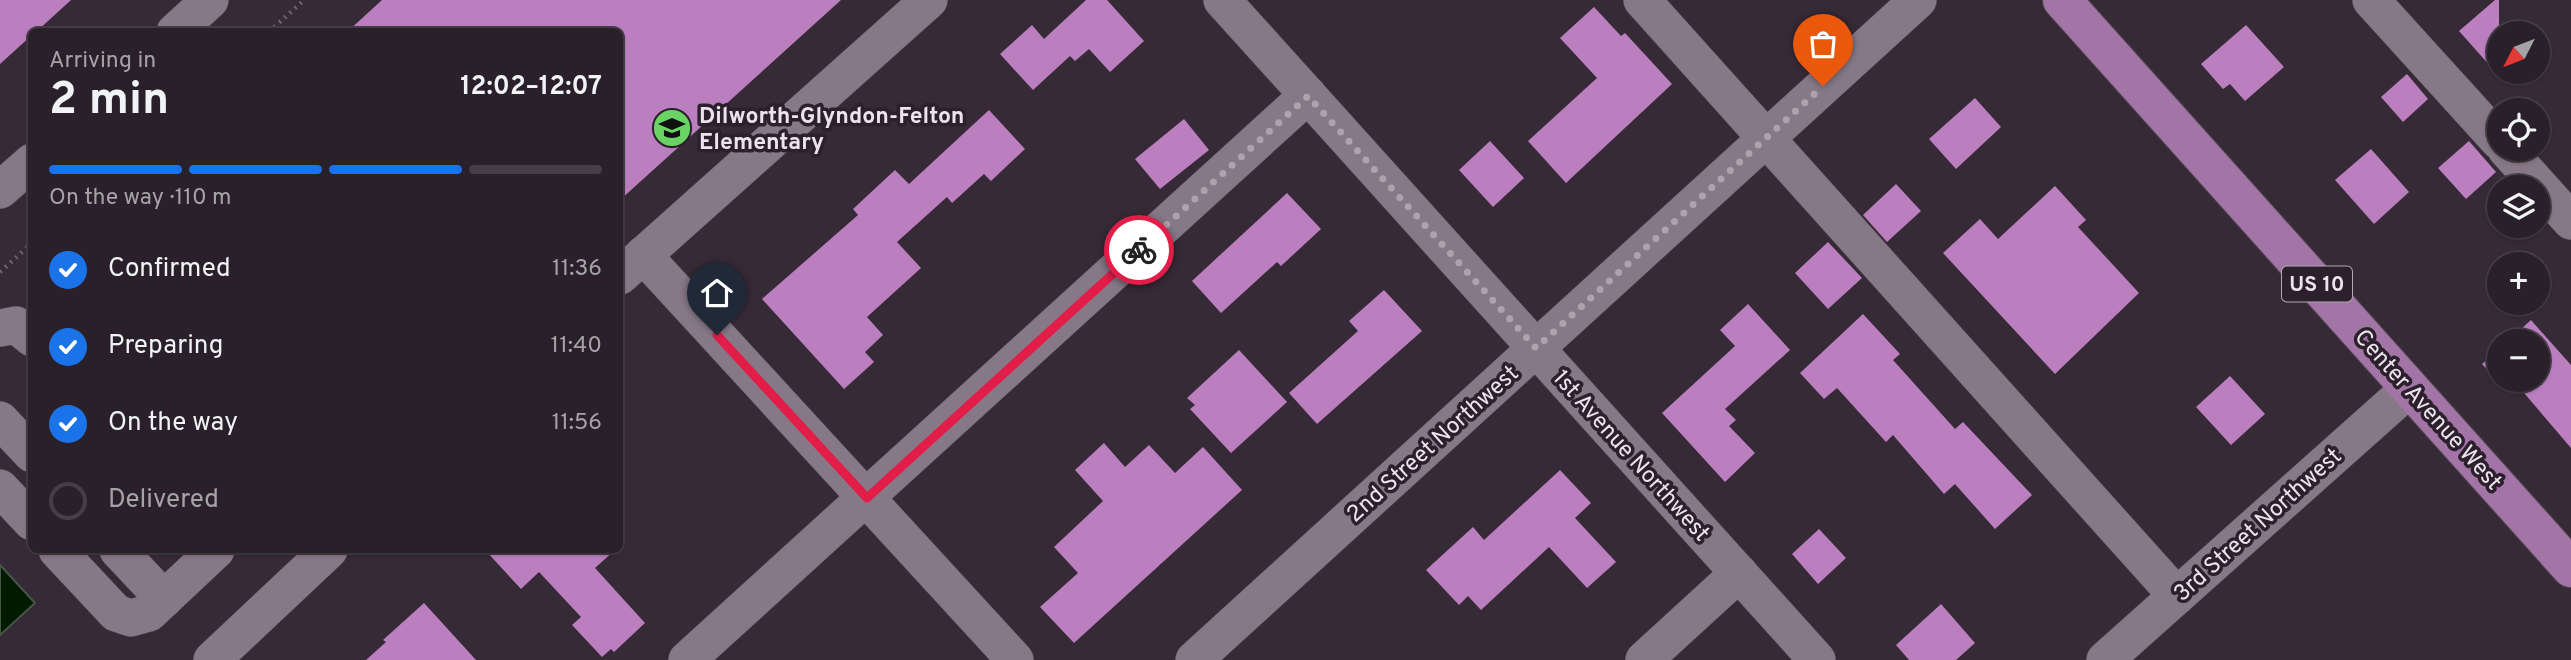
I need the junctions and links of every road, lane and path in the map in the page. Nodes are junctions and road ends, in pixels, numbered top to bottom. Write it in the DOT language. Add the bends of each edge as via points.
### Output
graph roads {
  1 [pos="210,0"];
  2 [pos="304,0"];
  3 [pos="929,0"];
  4 [pos="1222,0"];
  5 [pos="1642,0"];
  6 [pos="1918,0"];
  7 [pos="2062,0"];
  8 [pos="2371,0"];
  9 [pos="179,28"];
  10 [pos="273,28"];
  11 [pos="1308,96"];
  12 [pos="2487,128"];
  13 [pos="1766,138"];
  14 [pos="2517,161"];
  15 [pos="2571,221"];
  16 [pos="28,247"];
  17 [pos="631,265"];
  18 [pos="0,272"];
  19 [pos="0,328"];
  20 [pos="28,335"];
  21 [pos="1536,348"];
  22 [pos="2410,388"];
  23 [pos="0,420"];
  24 [pos="28,450"];
  25 [pos="0,488"];
  26 [pos="867,498"];
  27 [pos="28,518"];
  28 [pos="60,553"];
  29 [pos="121,553"];
  30 [pos="213,553"];
  31 [pos="326,553"];
  32 [pos="2571,568"];
  33 [pos="1739,573"];
  34 [pos="2177,596"];
  35 [pos="164,599"];
  36 [pos="212,660"];
  37 [pos="687,660"];
  38 [pos="1015,660"];
  39 [pos="1194,660"];
  40 [pos="1644,660"];
  41 [pos="1817,660"];
  42 [pos="2105,660"];
  1 -- 9 [label="street"];
  2 -- 10 [label="path"];
  3 -- 17 [label="street"];
  4 -- 11 [label="street, 1st Avenue Northwest"];
  5 -- 13 [label="street"];
  6 -- 13 [label="street, 2nd Street Northwest"];
  7 -- 22 [label="main road, Center Avenue West / US 10"];
  8 -- 12 [label="street"];
  11 -- 21 [label="street, 1st Avenue Northwest"];
  11 -- 26 [label="street"];
  13 -- 21 [label="street, 2nd Street Northwest"];
  13 -- 34 [label="street"];
  14 -- 15 [label="street"];
  16 -- 18 [label="path"];
  17 -- 26 [label="street"];
  19 -- 20 [label="street" via="16,325"];
  21 -- 33 [label="street, 1st Avenue Northwest"];
  21 -- 39 [label="street, 2nd Street Northwest"];
  22 -- 32 [label="main road, Center Avenue West / US 10"];
  22 -- 34 [label="street, 3rd Street Northwest"];
  23 -- 24 [label="street"];
  25 -- 27 [label="street"];
  26 -- 37 [label="street"];
  26 -- 38 [label="street"];
  28 -- 35 [label="street" via="116,613 131,618 149,613"];
  29 -- 35 [label="street"];
  30 -- 35 [label="street"];
  31 -- 36 [label="street"];
  33 -- 40 [label="street"];
  33 -- 41 [label="street, 1st Avenue Northwest"];
  34 -- 42 [label="street, 3rd Street Northwest"];
}
